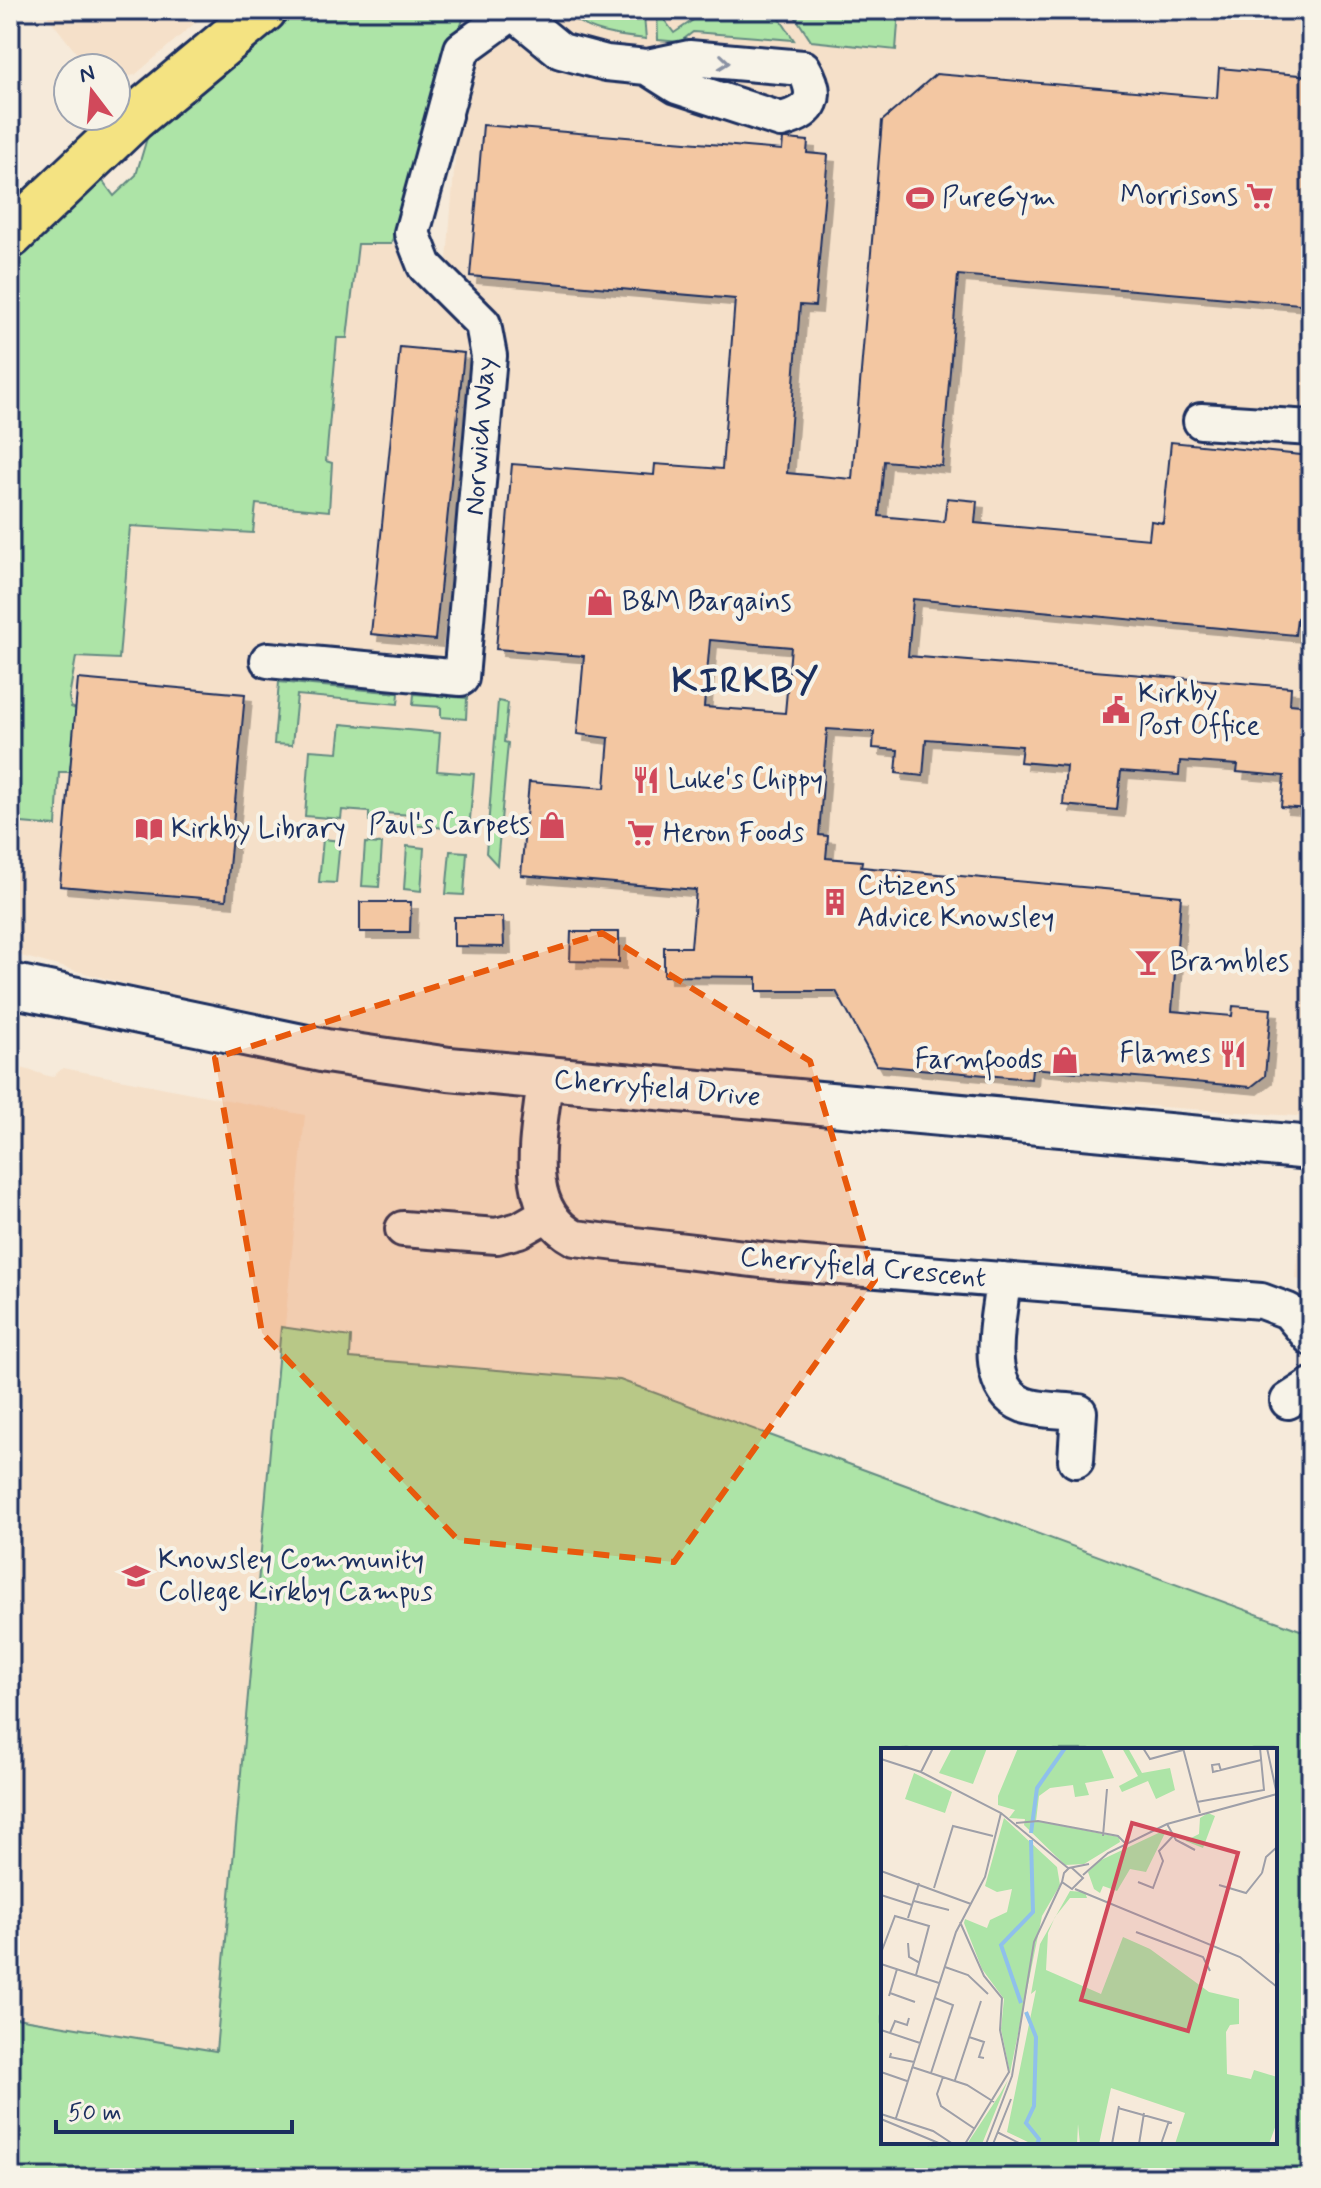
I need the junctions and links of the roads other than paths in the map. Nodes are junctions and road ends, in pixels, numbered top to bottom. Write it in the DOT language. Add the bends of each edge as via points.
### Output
graph roads {
  1 [pos="264,10"];
  2 [pos="512,11"];
  3 [pos="647,67"];
  4 [pos="10,236"];
  5 [pos="1201,421"];
  6 [pos="1311,428"];
  7 [pos="268,660"];
  8 [pos="10,985"];
  9 [pos="545,1079"];
  10 [pos="1311,1148"];
  11 [pos="547,1214"];
  12 [pos="403,1229"];
  13 [pos="1003,1280"];
  14 [pos="1311,1338"];
  15 [pos="1076,1460"];
  1 -- 4 [label="main road" via="134,118"];
  2 -- 3 [label="street" via="561,51"];
  2 -- 7 [label="street, Norwich Way" via="462,49 412,233 425,266 483,324 489,356 461,678"];
  5 -- 6 [label="street"];
  8 -- 9 [label="street, Cherryfield Drive" via="326,1051"];
  9 -- 10 [label="street, Cherryfield Drive"];
  9 -- 11 [label="street" via="537,1174"];
  11 -- 12 [label="street" via="497,1236"];
  11 -- 13 [label="street, Cherryfield Crescent" via="564,1232 589,1242"];
  13 -- 14 [label="street, Cherryfield Crescent" via="1261,1301 1288,1311"];
  13 -- 15 [label="street" via="1000,1382 1015,1401 1028,1406 1079,1412"];
}
